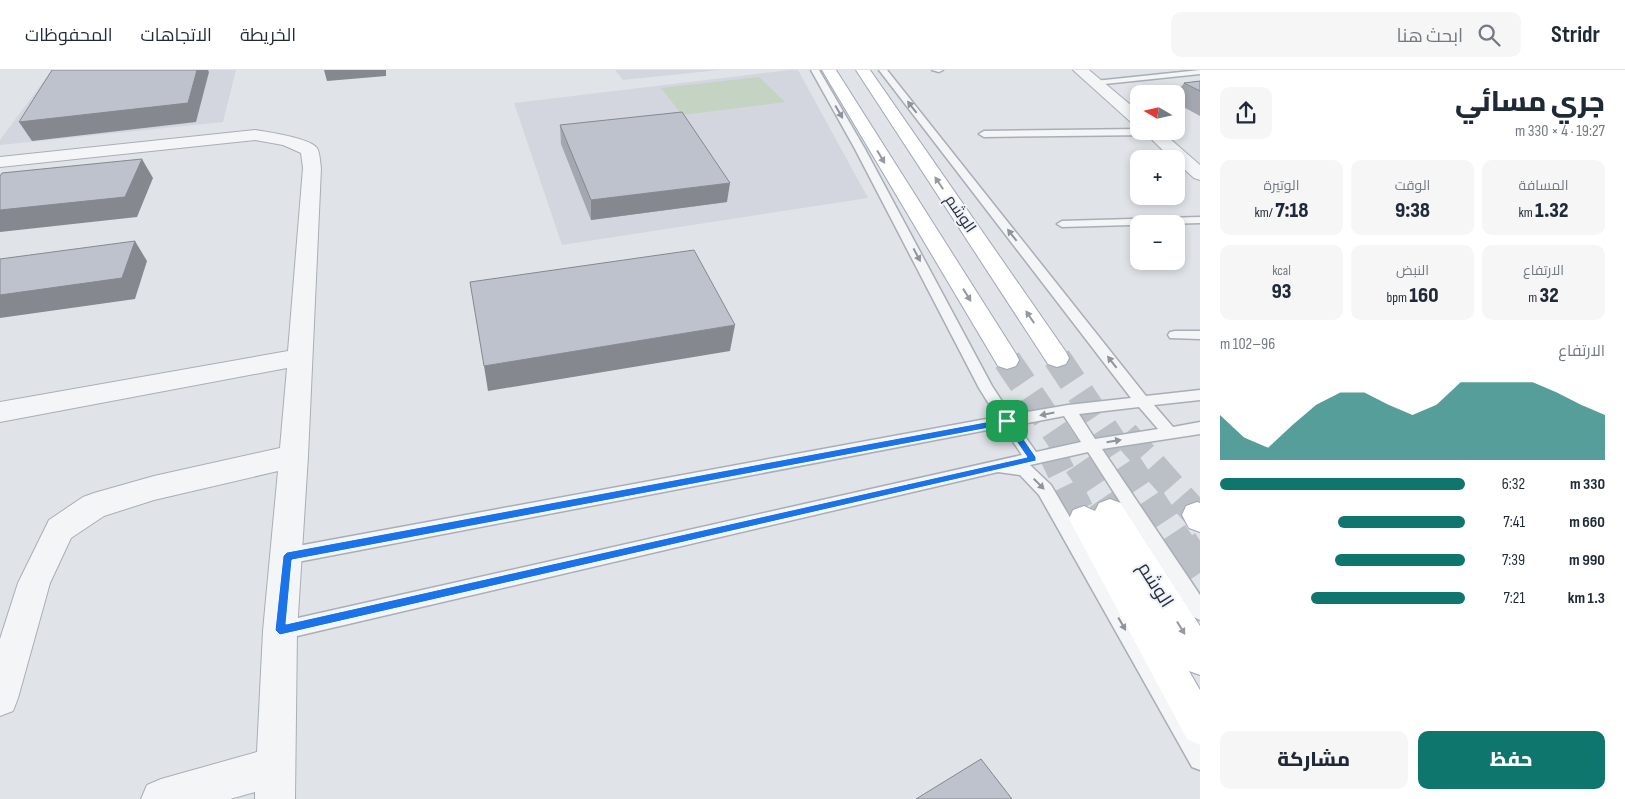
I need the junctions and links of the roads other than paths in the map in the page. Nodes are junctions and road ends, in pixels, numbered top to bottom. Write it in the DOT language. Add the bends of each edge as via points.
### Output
graph roads {
  1 [pos="815,70"];
  2 [pos="829,70"];
  3 [pos="863,70"];
  4 [pos="883,70"];
  5 [pos="1080,70"];
  6 [pos="1200,72"];
  7 [pos="1095,82"];
  8 [pos="1130,113"];
  9 [pos="1130,132"];
  10 [pos="984,134"];
  11 [pos="1160,140"];
  12 [pos="0,162"];
  13 [pos="1200,174"];
  14 [pos="1200,220"];
  15 [pos="1062,224"];
  16 [pos="1175,335"];
  17 [pos="1200,335"];
  18 [pos="300,357"];
  19 [pos="1057,358"];
  20 [pos="1007,360"];
  21 [pos="1200,396"];
  22 [pos="1142,401"];
  23 [pos="1068,410"];
  24 [pos="0,412"];
  25 [pos="1007,421"];
  26 [pos="1200,428"];
  27 [pos="1170,432"];
  28 [pos="1090,446"];
  29 [pos="294,456"];
  30 [pos="1033,459"];
  31 [pos="998,466"];
  32 [pos="287,556"];
  33 [pos="1200,611"];
  34 [pos="280,630"];
  35 [pos="1200,658"];
  36 [pos="0,698"];
  37 [pos="1200,726"];
  38 [pos="1200,759"];
  39 [pos="275,782"];
  40 [pos="161,799"];
  1 -- 25 [label="lane, one-way" via="986,388"];
  2 -- 20 [label="main road, الوشم, one-way"];
  19 -- 3 [label="main road, الوشم, one-way"];
  22 -- 4 [label="lane, one-way"];
  5 -- 7 [label="street"];
  6 -- 7 [label="lane"];
  7 -- 8 [label="street"];
  9 -- 10 [label="lane"];
  11 -- 13 [label="street"];
  12 -- 18 [label="street" via="255,135 287,141 309,150 312,168"];
  14 -- 15 [label="lane"];
  16 -- 17 [label="lane"];
  18 -- 24 [label="street"];
  18 -- 29 [label="street"];
  21 -- 22 [label="lane"];
  22 -- 23 [label="lane"];
  22 -- 27 [label="lane"];
  23 -- 25 [label="lane, one-way"];
  23 -- 28 [label="lane"];
  25 -- 30 [label="lane"];
  25 -- 32 [label="lane"];
  26 -- 27 [label="lane"];
  28 -- 27 [label="lane, one-way"];
  28 -- 30 [label="lane"];
  28 -- 33 [label="lane"];
  29 -- 32 [label="street"];
  29 -- 36 [label="street" via="154,488 94,506 60,529 34,583"];
  30 -- 31 [label="lane"];
  31 -- 34 [label="lane"];
  31 -- 38 [label="lane, one-way" via="1024,469 1045,490"];
  32 -- 34 [label="street"];
  34 -- 39 [label="street"];
  37 -- 35 [label="main road, الوشم, one-way" via="1097,516"];
  39 -- 40 [label="street"];
}
